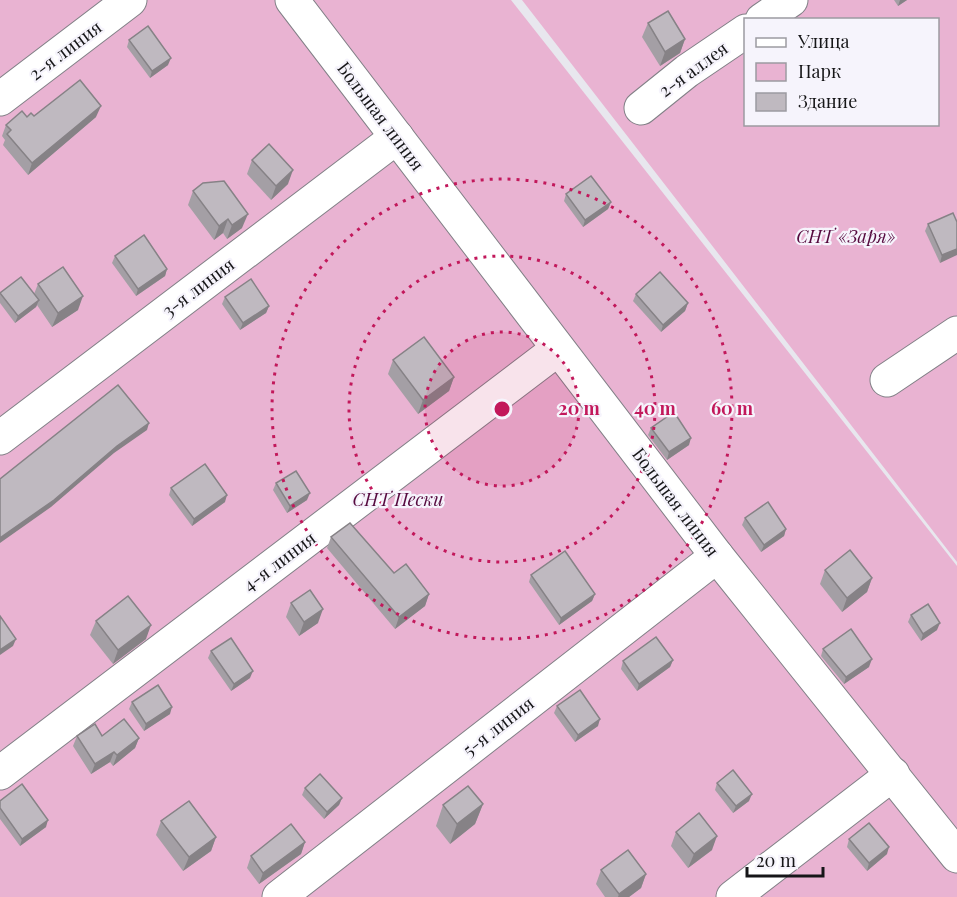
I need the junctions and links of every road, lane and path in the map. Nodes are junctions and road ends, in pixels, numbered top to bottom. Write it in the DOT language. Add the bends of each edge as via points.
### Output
graph roads {
  1 [pos="130,0"];
  2 [pos="292,0"];
  3 [pos="791,0"];
  4 [pos="765,18"];
  5 [pos="744,32"];
  6 [pos="0,99"];
  7 [pos="641,108"];
  8 [pos="397,137"];
  9 [pos="957,333"];
  10 [pos="558,348"];
  11 [pos="887,380"];
  12 [pos="0,438"];
  13 [pos="717,556"];
  14 [pos="0,773"];
  15 [pos="893,774"];
  16 [pos="957,856"];
  17 [pos="279,897"];
  18 [pos="734,897"];
  1 -- 6 [label="street, 2-я линия"];
  2 -- 8 [label="street, Большая линия"];
  3 -- 4 [label="street"];
  5 -- 7 [label="street, 2-я аллея"];
  8 -- 10 [label="street, Большая линия"];
  8 -- 12 [label="street, 3-я линия"];
  9 -- 11 [label="street"];
  10 -- 13 [label="street, Большая линия"];
  10 -- 14 [label="street, 4-я линия"];
  13 -- 15 [label="street, Большая линия"];
  13 -- 17 [label="street, 5-я линия"];
  15 -- 16 [label="street, Большая линия"];
  15 -- 18 [label="street"];
}
